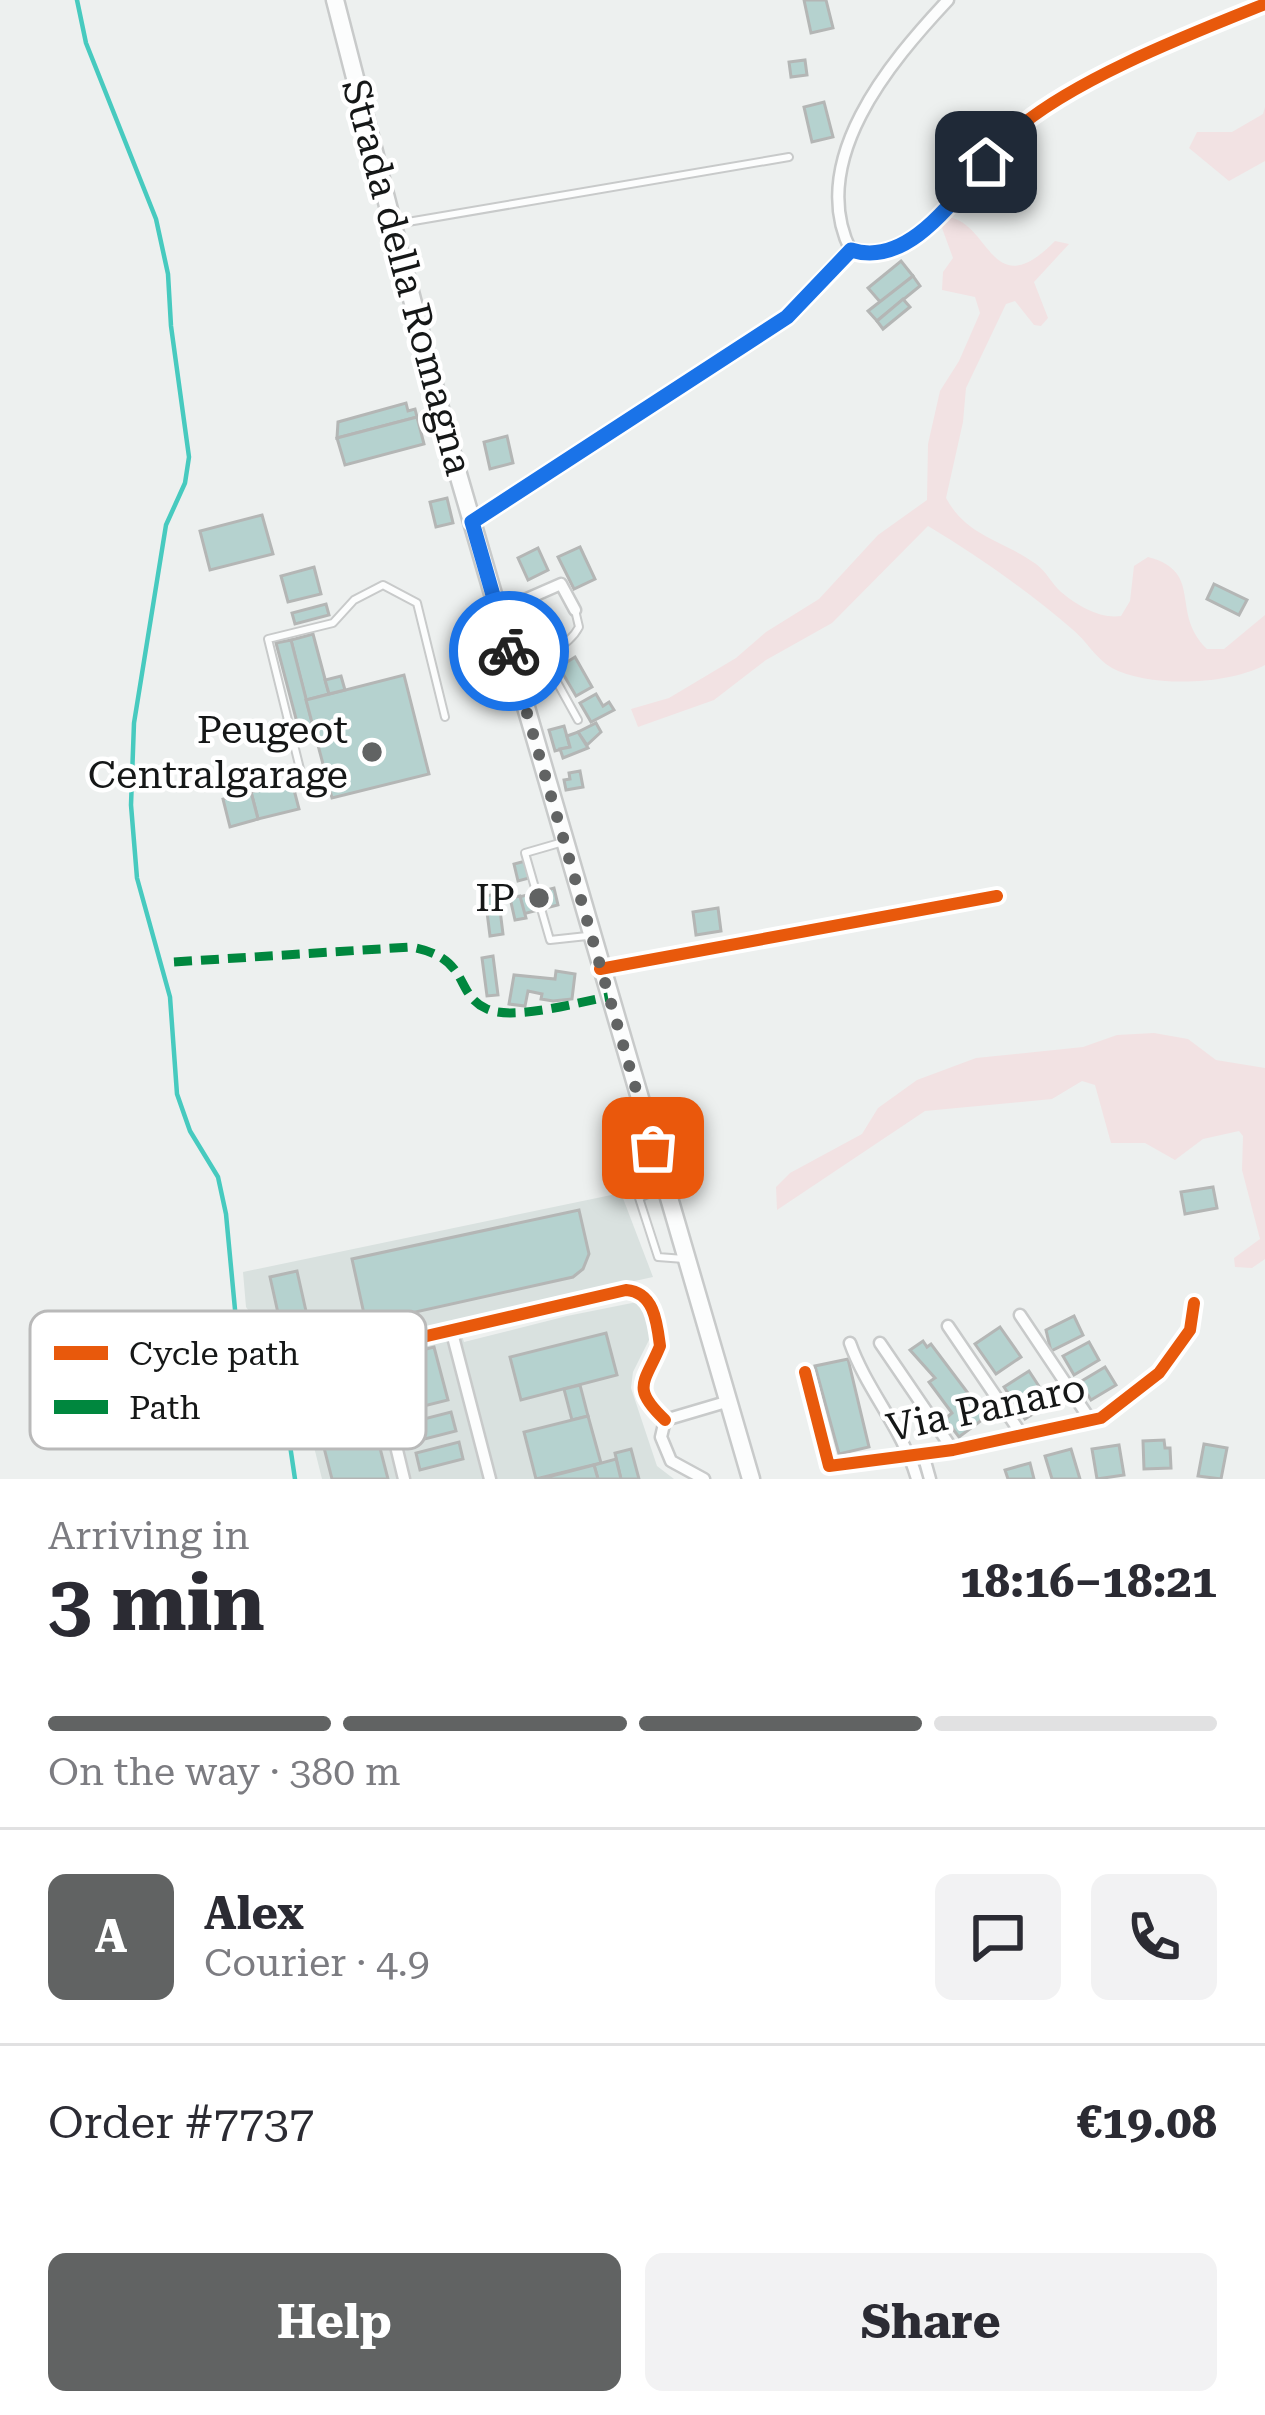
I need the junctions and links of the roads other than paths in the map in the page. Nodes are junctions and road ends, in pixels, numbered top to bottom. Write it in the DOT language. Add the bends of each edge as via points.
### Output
graph roads {
  1 [pos="335,0"];
  2 [pos="948,0"];
  3 [pos="1265,4"];
  4 [pos="789,157"];
  5 [pos="392,225"];
  6 [pos="851,250"];
  7 [pos="472,522"];
  8 [pos="575,610"];
  9 [pos="497,612"];
  10 [pos="542,655"];
  11 [pos="512,662"];
  12 [pos="445,717"];
  13 [pos="578,720"];
  14 [pos="301,773"];
  15 [pos="563,842"];
  16 [pos="997,896"];
  17 [pos="590,935"];
  18 [pos="600,970"];
  19 [pos="665,1187"];
  20 [pos="685,1259"];
  21 [pos="1194,1304"];
  22 [pos="1020,1315"];
  23 [pos="948,1326"];
  24 [pos="451,1329"];
  25 [pos="426,1335"];
  26 [pos="850,1343"];
  27 [pos="880,1343"];
  28 [pos="805,1372"];
  29 [pos="726,1402"];
  30 [pos="665,1420"];
  31 [pos="1090,1421"];
  32 [pos="1022,1435"];
  33 [pos="396,1449"];
  34 [pos="953,1450"];
  35 [pos="917,1455"];
  36 [pos="404,1479"];
  37 [pos="490,1479"];
  38 [pos="704,1479"];
  39 [pos="751,1479"];
  40 [pos="917,1479"];
  41 [pos="930,1479"];
  1 -- 5 [label="main road, Strada della Romagna"];
  2 -- 6 [label="street" via="893,64 847,149 839,227"];
  3 -- 6 [label="street" via="1042,107 909,240 868,256"];
  4 -- 5 [label="lane"];
  5 -- 7 [label="main road, Strada della Romagna"];
  6 -- 7 [label="street" via="787,317"];
  7 -- 9 [label="main road, Strada della Romagna"];
  8 -- 9 [label="street" via="560,584"];
  8 -- 10 [label="lane" via="580,627 572,640"];
  9 -- 11 [label="main road, Strada della Romagna"];
  10 -- 11 [label="lane"];
  10 -- 13 [label="lane"];
  11 -- 15 [label="main road, Strada della Romagna"];
  12 -- 14 [label="lane" via="417,603 383,585 333,623 268,639"];
  15 -- 17 [label="main road, Strada della Romagna"];
  15 -- 17 [label="lane" via="525,853 550,940"];
  16 -- 18 [label="street"];
  17 -- 18 [label="main road, Strada della Romagna"];
  18 -- 19 [label="main road, Strada della Romagna"];
  19 -- 20 [label="main road, Strada della Romagna"];
  19 -- 20 [label="lane" via="639,1198 658,1257"];
  20 -- 29 [label="main road, Strada della Romagna"];
  21 -- 31 [label="street, Via Panaro" via="1190,1330 1159,1373"];
  22 -- 31 [label="street, Via Panaro"];
  23 -- 32 [label="street, Via Panaro"];
  24 -- 25 [label="street"];
  24 -- 30 [label="street" via="639,1291 660,1346 642,1390"];
  24 -- 37 [label="street"];
  26 -- 35 [label="street, Via Panaro"];
  27 -- 34 [label="street, Via Panaro"];
  28 -- 35 [label="street, Via Panaro" via="829,1466"];
  29 -- 30 [label="street"];
  29 -- 39 [label="main road, Strada della Romagna"];
  30 -- 38 [label="street" via="661,1437 670,1461"];
  31 -- 32 [label="street, Via Panaro"];
  32 -- 34 [label="street, Via Panaro"];
  33 -- 36 [label="street"];
  34 -- 35 [label="street, Via Panaro"];
  35 -- 40 [label="street, Via Panaro"];
  35 -- 41 [label="street, Via Panaro"];
}
